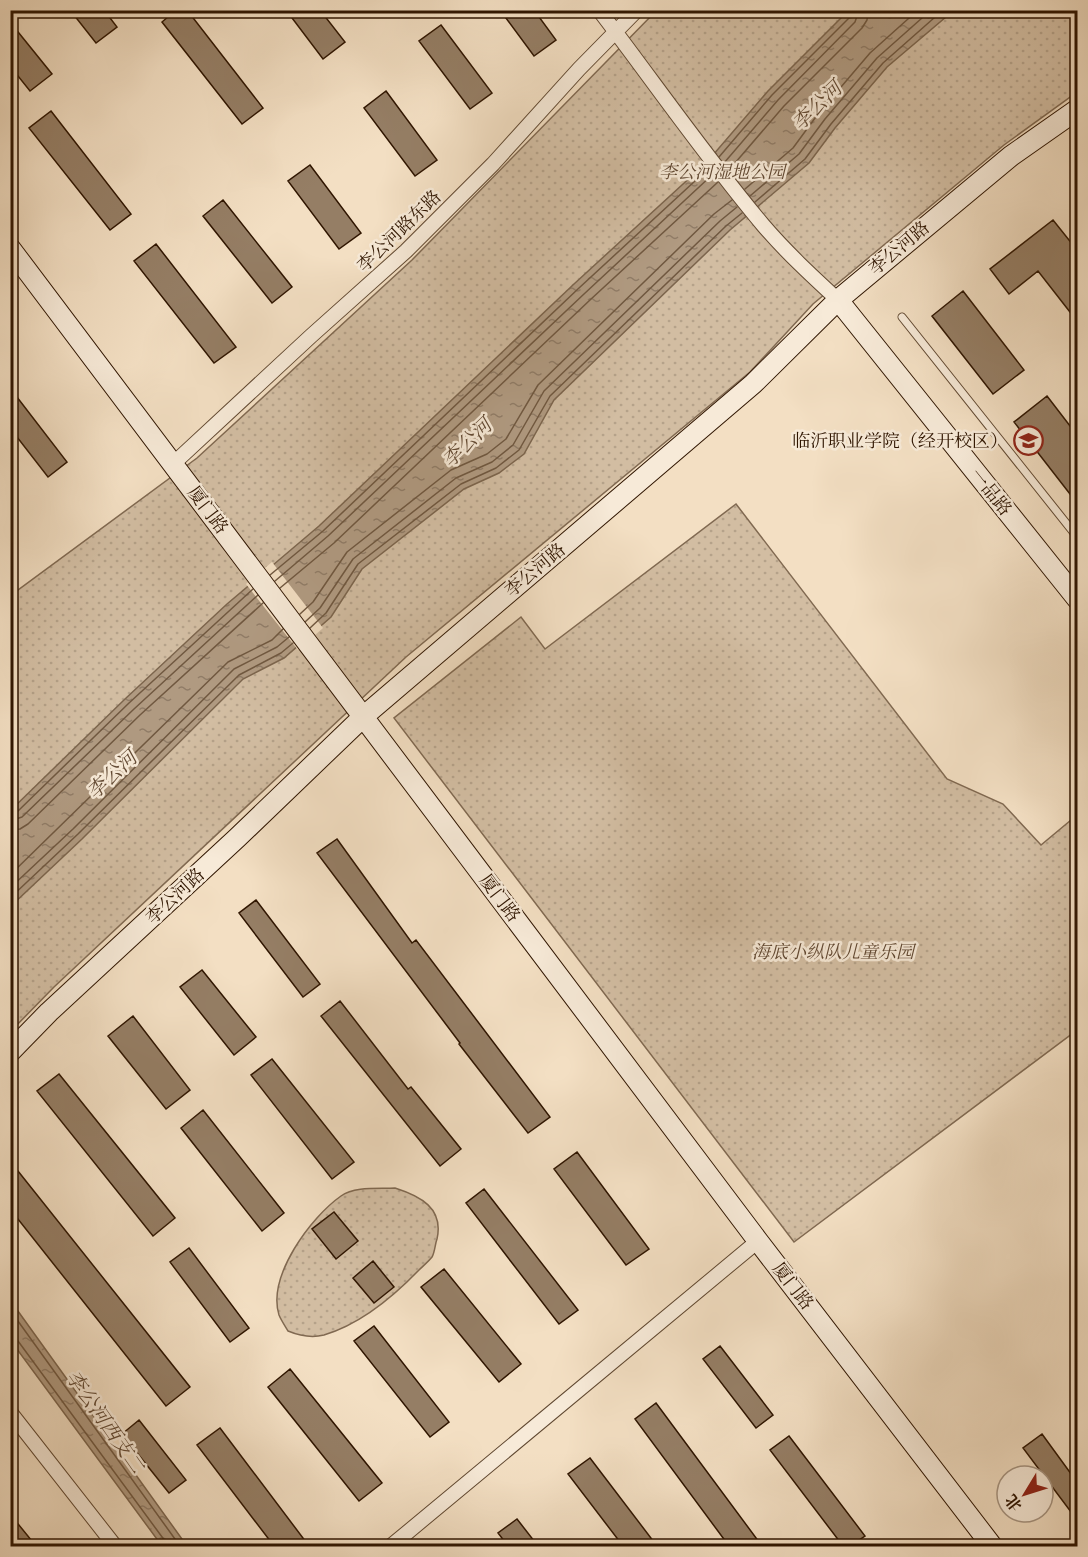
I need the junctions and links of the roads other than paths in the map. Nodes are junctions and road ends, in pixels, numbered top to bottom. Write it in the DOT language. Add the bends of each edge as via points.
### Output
graph roads {
  1 [pos="599,10"];
  2 [pos="636,10"];
  3 [pos="616,32"];
  4 [pos="1077,109"];
  5 [pos="10,248"];
  6 [pos="837,300"];
  7 [pos="902,317"];
  8 [pos="173,464"];
  9 [pos="1077,536"];
  10 [pos="1077,600"];
  11 [pos="364,716"];
  12 [pos="10,1052"];
  13 [pos="758,1241"];
  14 [pos="10,1412"];
  15 [pos="116,1546"];
  16 [pos="391,1546"];
  17 [pos="992,1546"];
  1 -- 3 [label="street"];
  2 -- 3 [label="street, 李公河路东路"];
  3 -- 6 [label="street" via="764,226"];
  3 -- 8 [label="street, 李公河路东路" via="493,165 406,251"];
  4 -- 6 [label="street, 李公河路" via="1011,156"];
  5 -- 8 [label="street, 厦门路"];
  6 -- 10 [label="street, 一品路"];
  6 -- 11 [label="street, 李公河路" via="753,384"];
  7 -- 9 [label="lane"];
  8 -- 11 [label="street, 厦门路"];
  11 -- 12 [label="street, 李公河路"];
  11 -- 13 [label="street, 厦门路"];
  13 -- 16 [label="street"];
  13 -- 17 [label="street, 厦门路"];
  14 -- 15 [label="street"];
}
